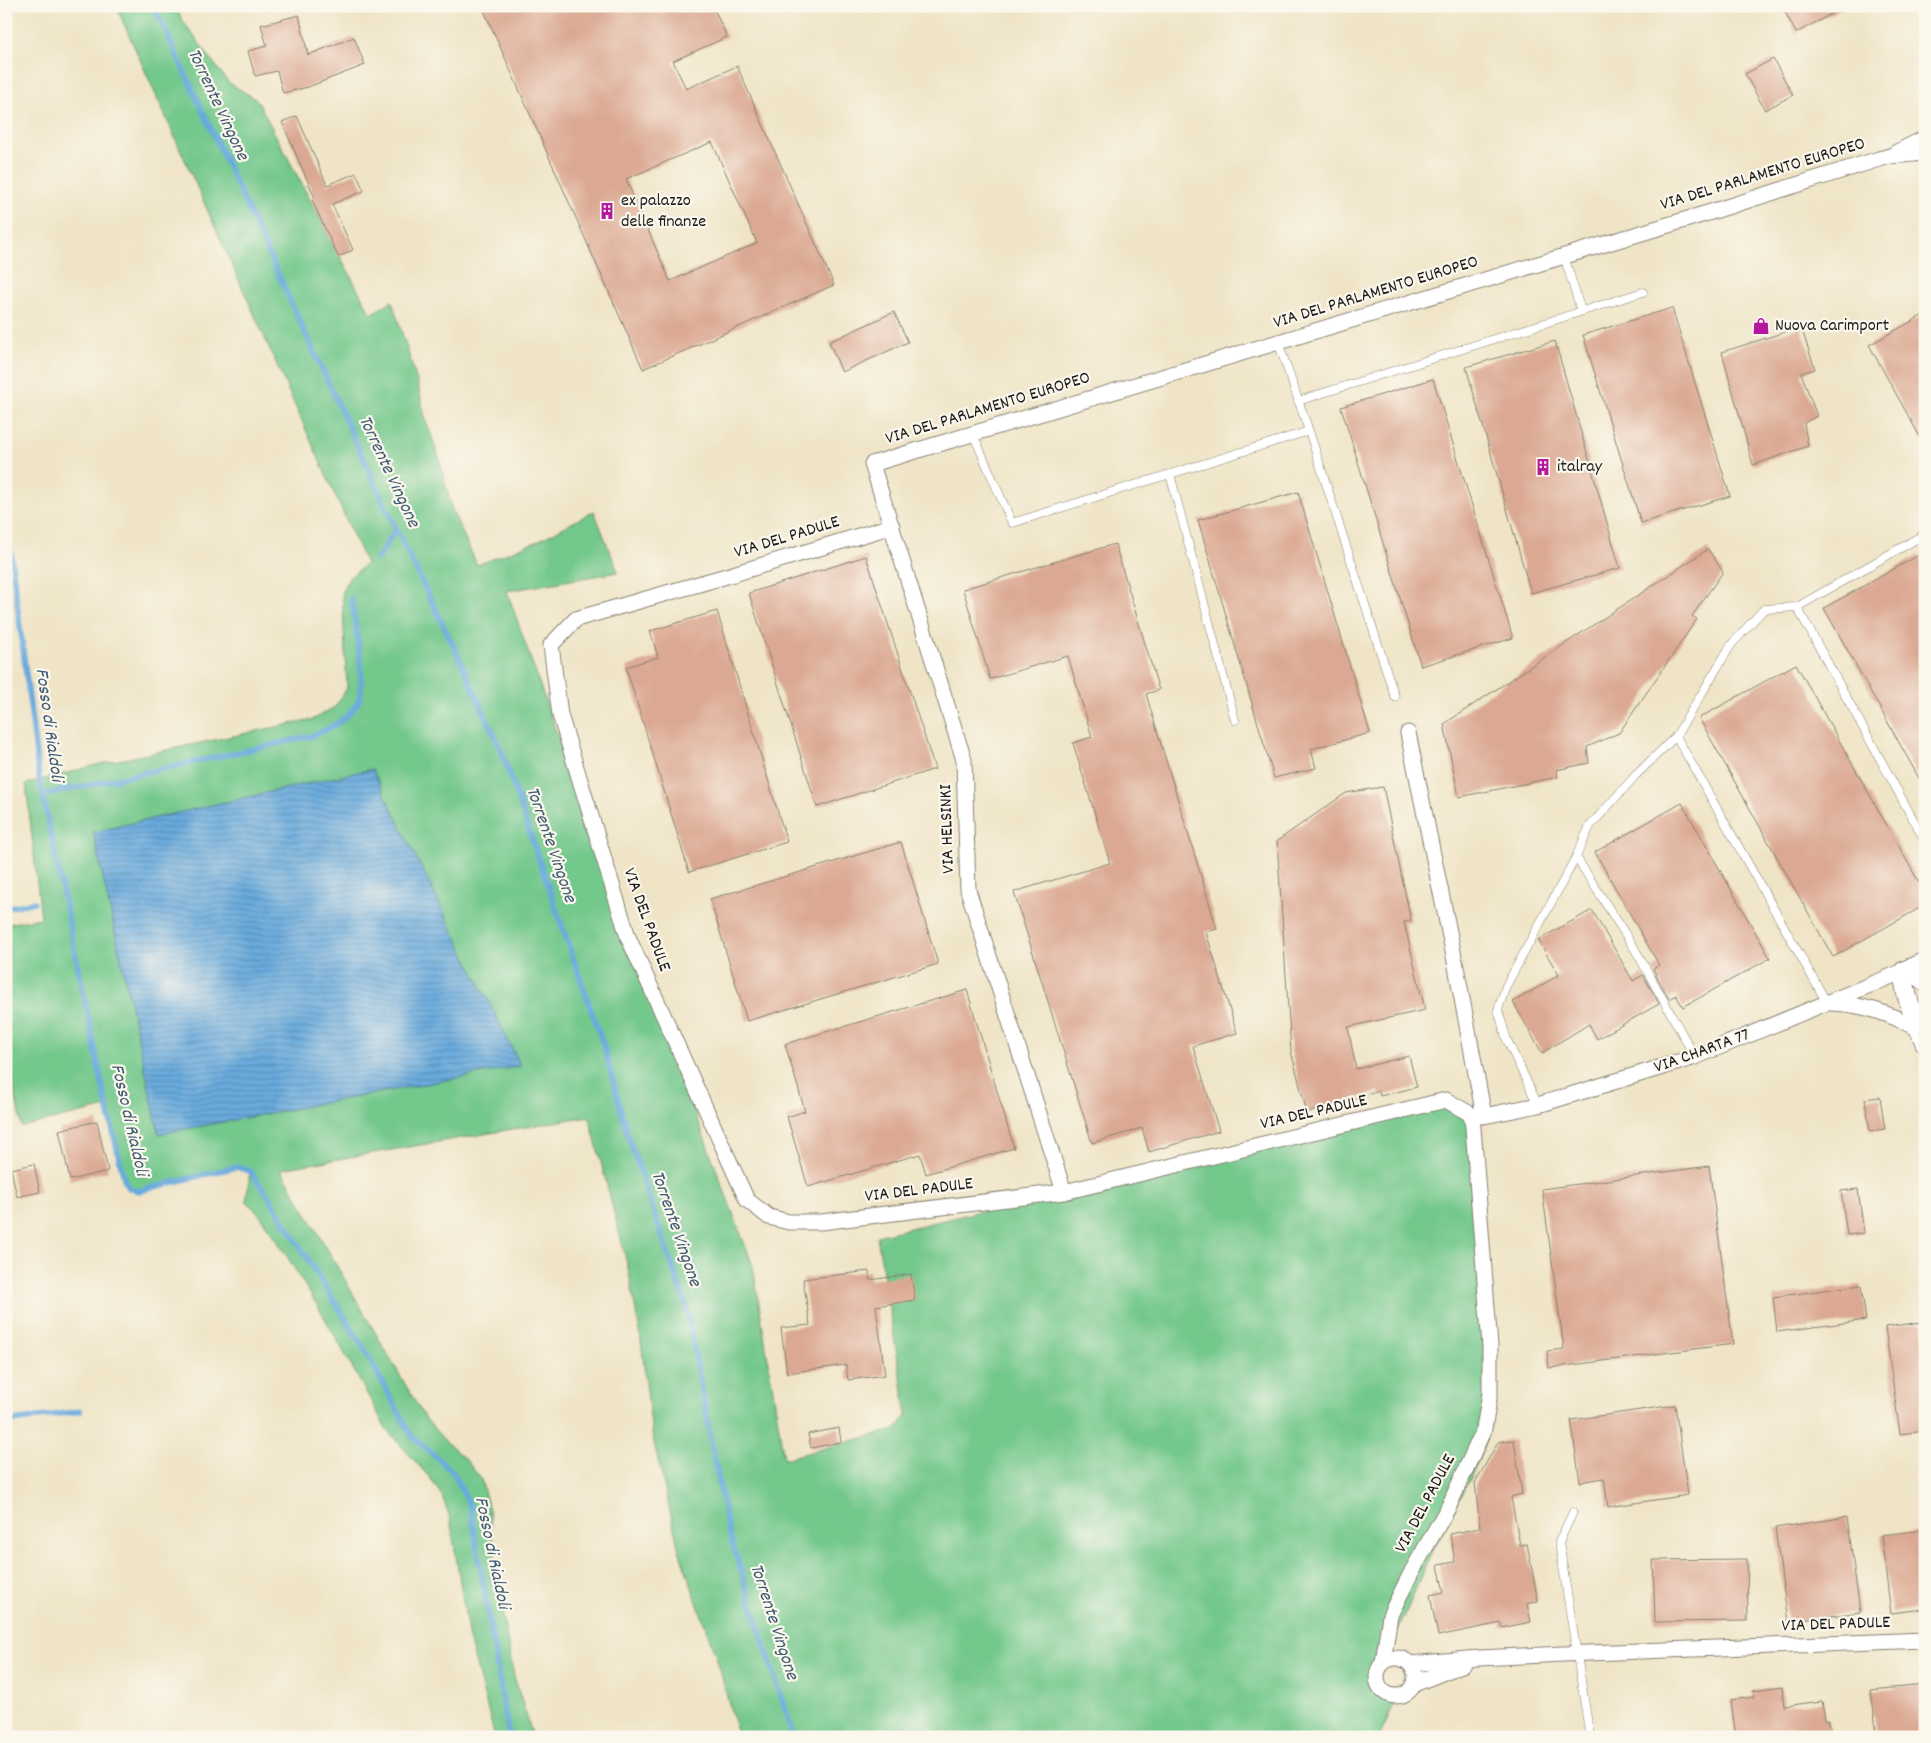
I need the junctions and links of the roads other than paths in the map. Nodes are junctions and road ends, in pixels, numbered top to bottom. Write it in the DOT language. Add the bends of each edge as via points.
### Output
graph roads {
  1 [pos="1925,138"];
  2 [pos="1925,153"];
  3 [pos="1890,156"];
  4 [pos="1564,256"];
  5 [pos="1643,292"];
  6 [pos="1581,311"];
  7 [pos="1278,342"];
  8 [pos="1298,401"];
  9 [pos="1309,431"];
  10 [pos="973,434"];
  11 [pos="872,464"];
  12 [pos="1170,474"];
  13 [pos="892,526"];
  14 [pos="1925,534"];
  15 [pos="1797,607"];
  16 [pos="1394,697"];
  17 [pos="1235,720"];
  18 [pos="1408,733"];
  19 [pos="1676,736"];
  20 [pos="1925,842"];
  21 [pos="1576,857"];
  22 [pos="1925,962"];
  23 [pos="1904,971"];
  24 [pos="1925,984"];
  25 [pos="1827,1003"];
  26 [pos="1922,1037"];
  27 [pos="1695,1057"];
  28 [pos="1538,1104"];
  29 [pos="1478,1116"];
  30 [pos="1064,1192"];
  31 [pos="1573,1512"];
  32 [pos="1925,1640"];
  33 [pos="1578,1654"];
  34 [pos="1479,1658"];
  35 [pos="1382,1662"];
  36 [pos="1410,1664"];
  37 [pos="1414,1684"];
  38 [pos="1590,1737"];
  1 -- 3 [label="street, VIA DEL PARLAMENTO EUROPEO"];
  2 -- 3 [label="street, VIA DEL PARLAMENTO EUROPEO"];
  3 -- 4 [label="street, VIA DEL PARLAMENTO EUROPEO"];
  4 -- 6 [label="lane"];
  4 -- 7 [label="street, VIA DEL PARLAMENTO EUROPEO"];
  5 -- 6 [label="lane"];
  6 -- 8 [label="lane"];
  7 -- 8 [label="lane"];
  7 -- 10 [label="street, VIA DEL PARLAMENTO EUROPEO"];
  8 -- 9 [label="lane"];
  9 -- 12 [label="lane"];
  9 -- 16 [label="lane"];
  10 -- 11 [label="street, VIA DEL PARLAMENTO EUROPEO"];
  10 -- 12 [label="lane" via="1012,523"];
  11 -- 13 [label="street, VIA HELSINKI"];
  12 -- 17 [label="lane"];
  13 -- 30 [label="street, VIA HELSINKI" via="964,760 968,890"];
  13 -- 30 [label="street, VIA DEL PADULE" via="576,619 551,645 560,714 628,937 747,1200 769,1217 789,1222 821,1222"];
  14 -- 15 [label="lane"];
  15 -- 19 [label="lane" via="1764,609 1731,645"];
  15 -- 20 [label="lane"];
  18 -- 29 [label="street" via="1454,956"];
  19 -- 21 [label="lane" via="1590,826"];
  19 -- 25 [label="lane"];
  21 -- 27 [label="lane" via="1636,950"];
  21 -- 28 [label="lane" via="1506,986 1498,1010 1507,1040"];
  22 -- 23 [label="street, VIA CHARTA 77"];
  23 -- 24 [label="street" via="1913,973"];
  23 -- 25 [label="street, VIA CHARTA 77"];
  23 -- 26 [label="street" via="1906,990"];
  25 -- 26 [label="street" via="1879,1010 1897,1017"];
  25 -- 27 [label="street, VIA CHARTA 77"];
  27 -- 28 [label="street, VIA CHARTA 77"];
  28 -- 29 [label="street, VIA CHARTA 77"];
  29 -- 30 [label="street, VIA DEL PADULE" via="1446,1100"];
  29 -- 35 [label="street, VIA DEL PADULE" via="1490,1346 1490,1393 1484,1429 1449,1506 1390,1615"];
  31 -- 33 [label="lane" via="1559,1542"];
  32 -- 33 [label="street, VIA DEL PADULE"];
  33 -- 34 [label="street, VIA DEL PADULE"];
  33 -- 38 [label="lane"];
  34 -- 36 [label="street, VIA DEL PADULE"];
  34 -- 37 [label="street, VIA DEL PADULE"];
  35 -- 36 [label="street, VIA DEL PADULE" via="1394,1657"];
  35 -- 37 [label="street, VIA DEL PADULE" via="1376,1676 1383,1692 1398,1696 1408,1693"];
  36 -- 37 [label="street" via="1415,1674"];
}
